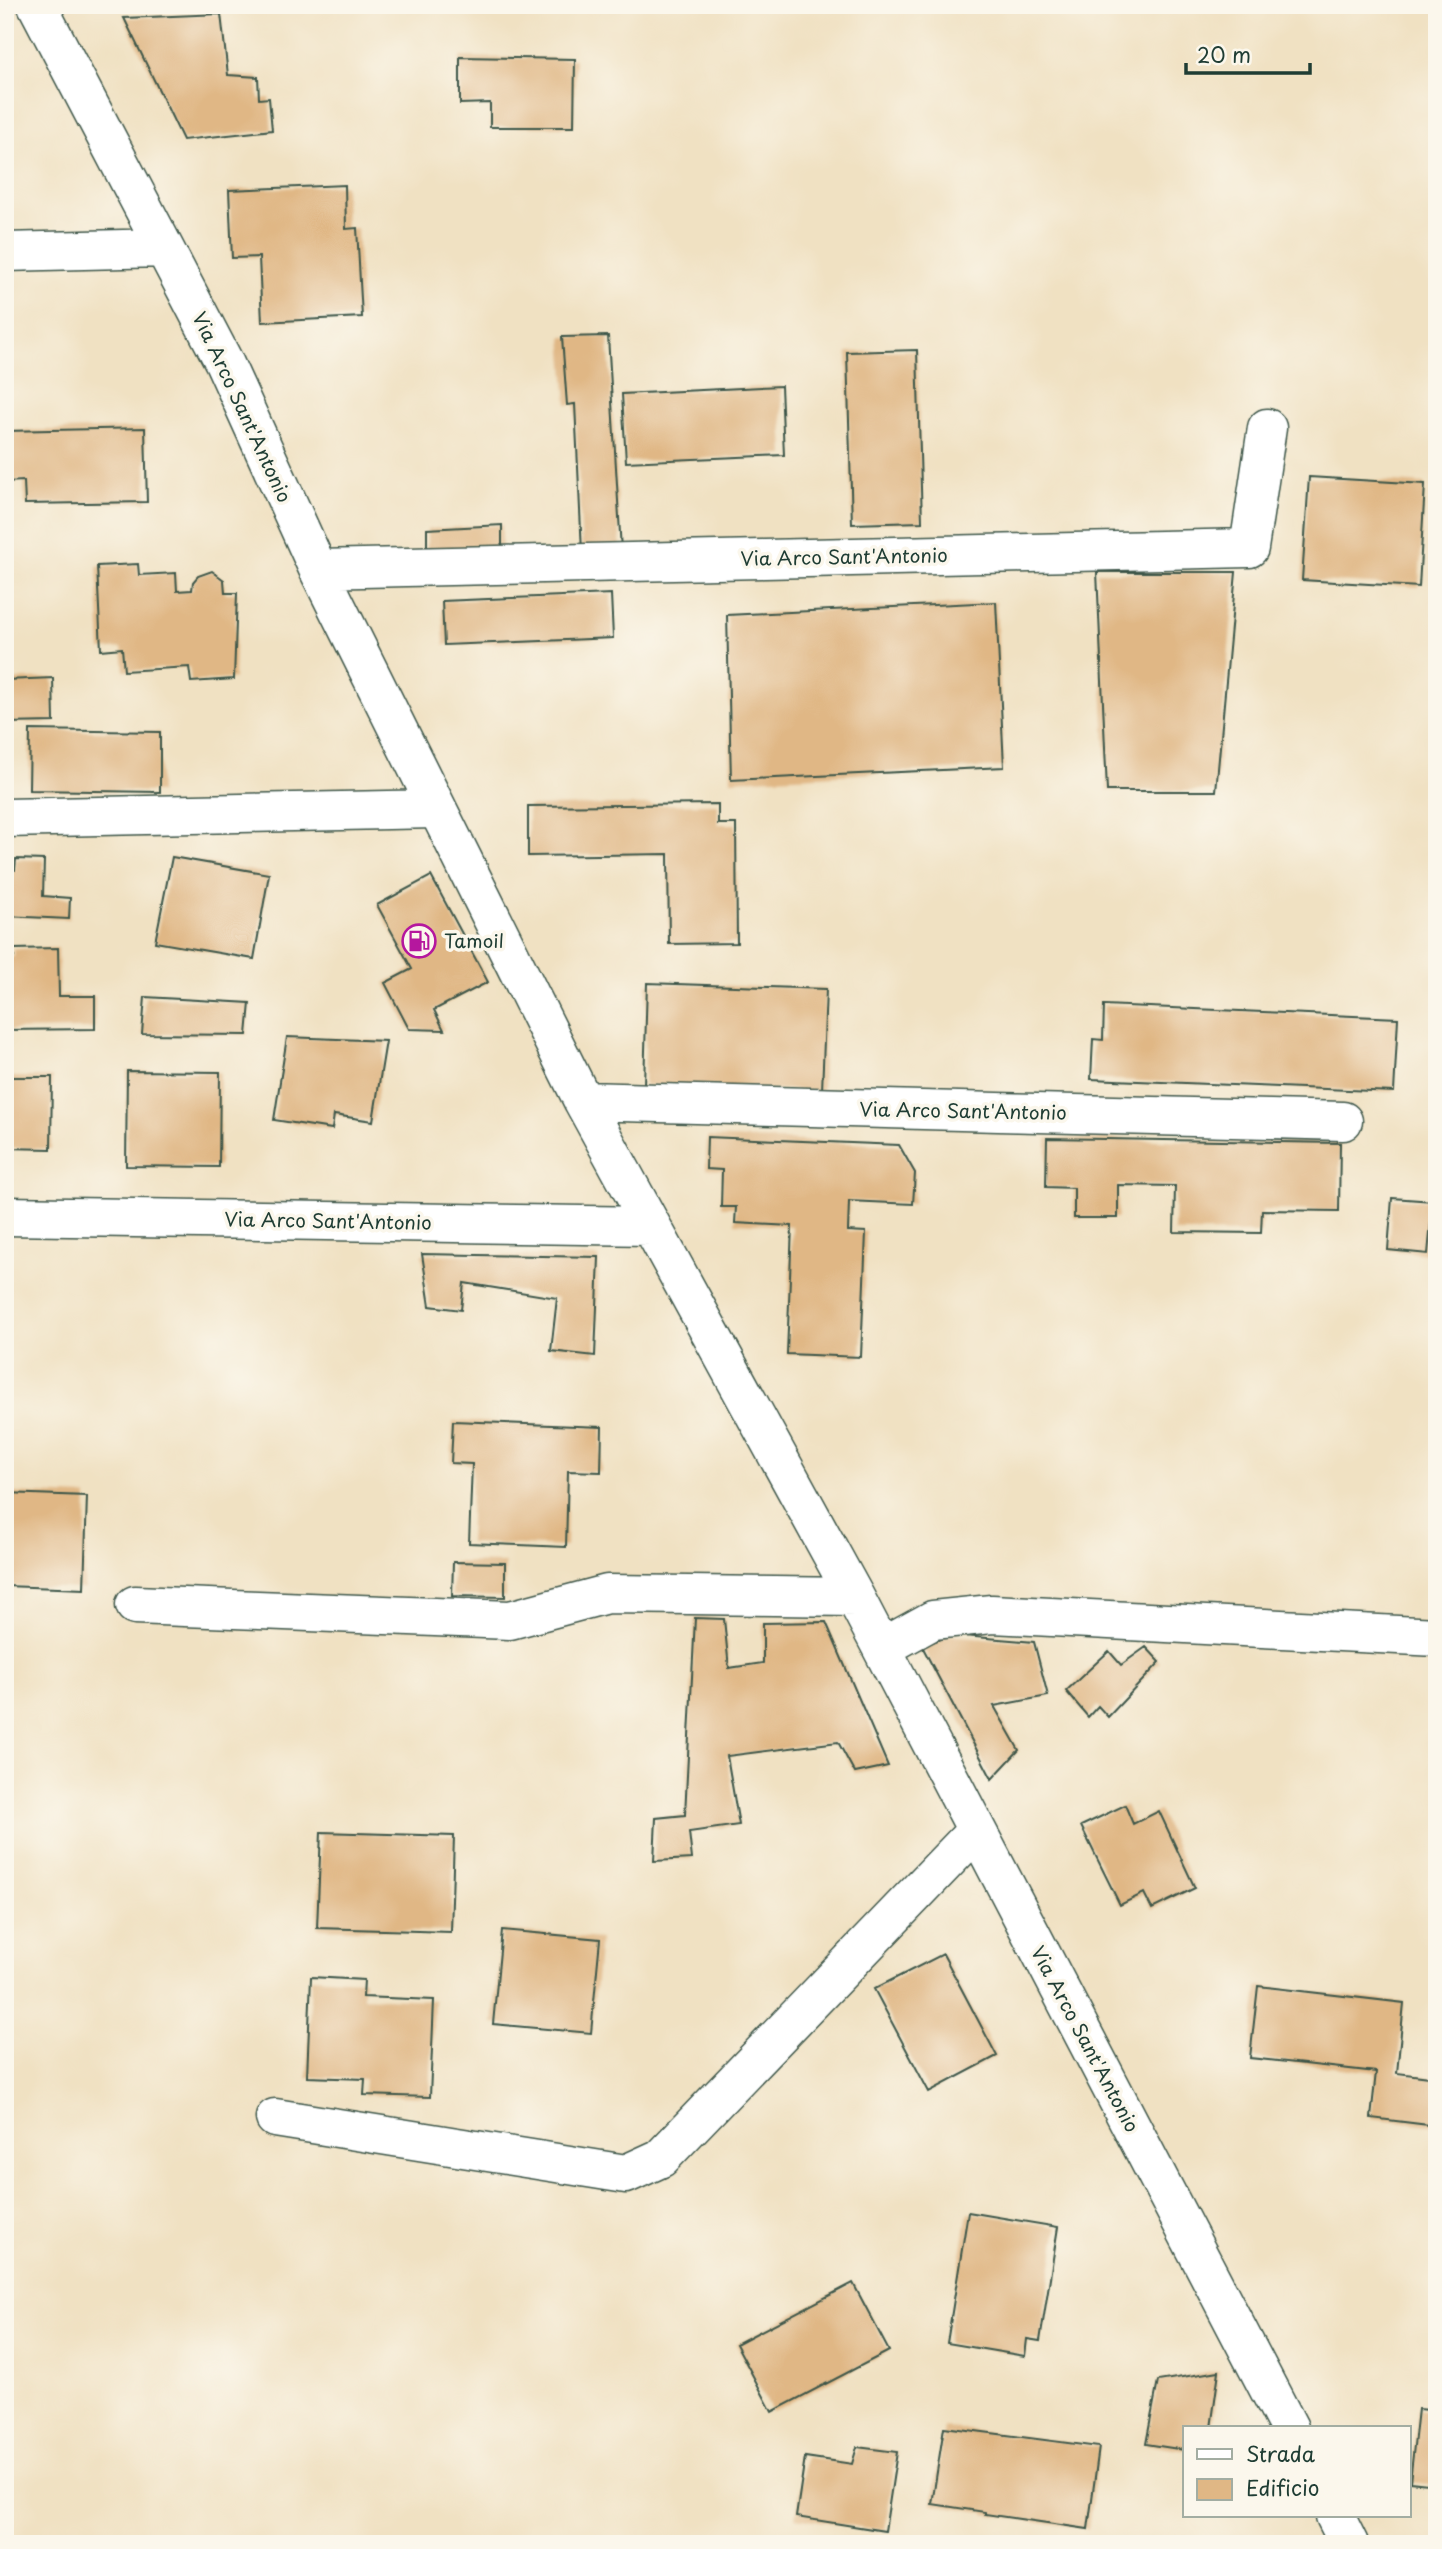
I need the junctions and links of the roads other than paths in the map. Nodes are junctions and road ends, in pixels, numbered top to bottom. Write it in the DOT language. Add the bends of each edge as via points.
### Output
graph roads {
  1 [pos="37,5"];
  2 [pos="163,248"];
  3 [pos="5,252"];
  4 [pos="1267,428"];
  5 [pos="318,569"];
  6 [pos="436,809"];
  7 [pos="5,818"];
  8 [pos="583,1101"];
  9 [pos="1342,1121"];
  10 [pos="5,1216"];
  11 [pos="651,1226"];
  12 [pos="855,1597"];
  13 [pos="135,1605"];
  14 [pos="1437,1637"];
  15 [pos="881,1648"];
  16 [pos="976,1831"];
  17 [pos="275,2118"];
  18 [pos="1288,2426"];
  19 [pos="1336,2518"];
  20 [pos="1349,2544"];
  1 -- 2 [label="street, Via Arco Sant'Antonio"];
  2 -- 3 [label="street"];
  2 -- 5 [label="street, Via Arco Sant'Antonio" via="223,362"];
  4 -- 5 [label="street, Via Arco Sant'Antonio" via="1249,548"];
  5 -- 6 [label="street, Via Arco Sant'Antonio"];
  6 -- 7 [label="street"];
  6 -- 8 [label="street, Via Arco Sant'Antonio"];
  8 -- 9 [label="street, Via Arco Sant'Antonio"];
  8 -- 11 [label="street, Via Arco Sant'Antonio"];
  10 -- 11 [label="street, Via Arco Sant'Antonio"];
  11 -- 12 [label="street, Via Arco Sant'Antonio"];
  12 -- 13 [label="street" via="607,1594 510,1620"];
  12 -- 15 [label="street, Via Arco Sant'Antonio"];
  14 -- 15 [label="street" via="992,1614 933,1620"];
  15 -- 16 [label="street, Via Arco Sant'Antonio"];
  16 -- 17 [label="street" via="661,2158 626,2174"];
  16 -- 18 [label="street, Via Arco Sant'Antonio"];
  19 -- 20 [label="street"];
}
